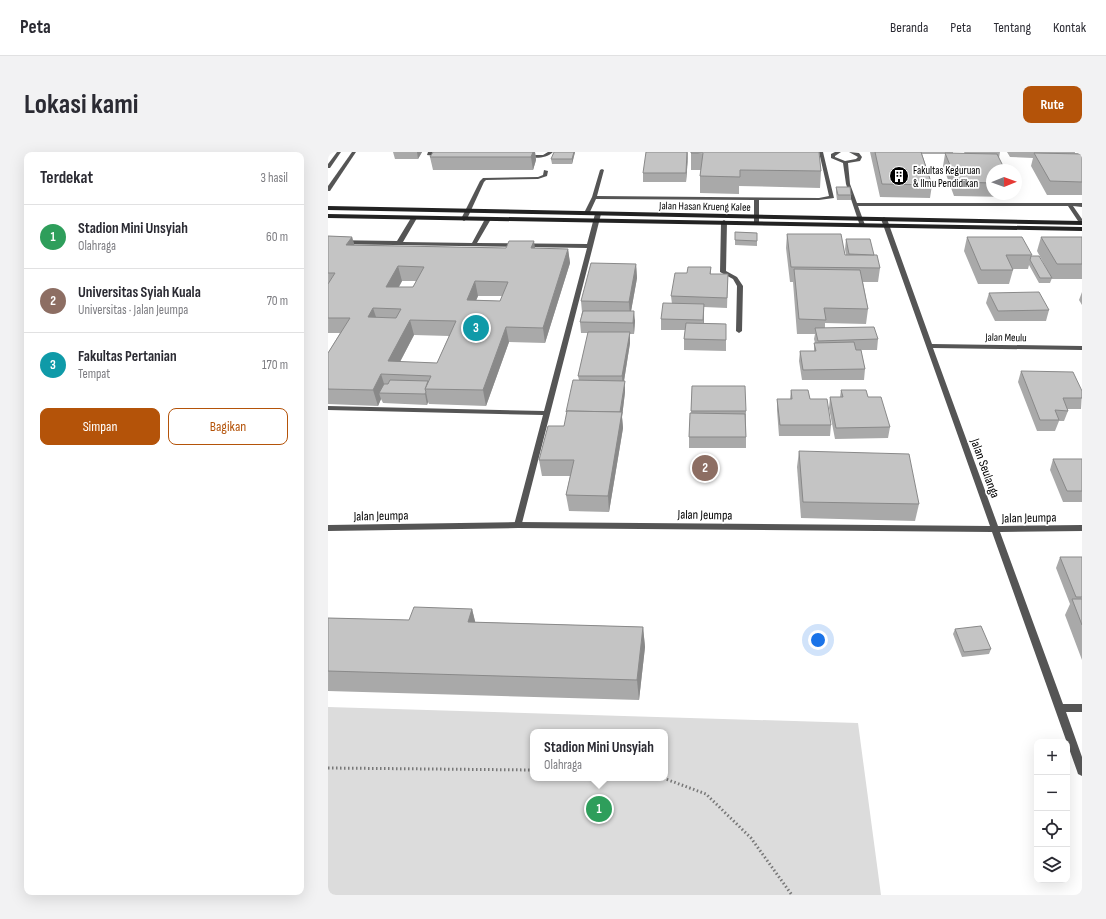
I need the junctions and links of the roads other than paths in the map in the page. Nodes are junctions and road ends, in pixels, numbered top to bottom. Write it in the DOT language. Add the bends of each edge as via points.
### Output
graph roads {
  1 [pos="339,152"];
  2 [pos="354,152"];
  3 [pos="430,152"];
  4 [pos="552,152"];
  5 [pos="821,152"];
  6 [pos="839,152"];
  7 [pos="851,152"];
  8 [pos="451,156"];
  9 [pos="519,156"];
  10 [pos="845,162"];
  11 [pos="328,167"];
  12 [pos="602,170"];
  13 [pos="546,171"];
  14 [pos="328,190"];
  15 [pos="594,196"];
  16 [pos="756,198"];
  17 [pos="855,204"];
  18 [pos="1082,204"];
  19 [pos="1070,205"];
  20 [pos="328,208"];
  21 [pos="468,211"];
  22 [pos="587,213"];
  23 [pos="598,214"];
  24 [pos="328,216"];
  25 [pos="414,218"];
  26 [pos="464,218"];
  27 [pos="488,219"];
  28 [pos="859,219"];
  29 [pos="757,220"];
  30 [pos="596,221"];
  31 [pos="724,222"];
  32 [pos="885,222"];
  33 [pos="1082,223"];
  34 [pos="862,225"];
  35 [pos="1082,229"];
  36 [pos="328,242"];
  37 [pos="399,243"];
  38 [pos="474,244"];
  39 [pos="590,246"];
  40 [pos="739,331"];
  41 [pos="930,346"];
  42 [pos="1082,348"];
  43 [pos="328,408"];
  44 [pos="546,413"];
  45 [pos="518,525"];
  46 [pos="328,528"];
  47 [pos="1082,528"];
  48 [pos="995,529"];
  49 [pos="1060,708"];
  50 [pos="1082,708"];
  51 [pos="1082,771"];
  1 -- 11 [label="street"];
  2 -- 14 [label="street"];
  3 -- 8 [label="street" via="429,154 436,156"];
  4 -- 9 [label="street" via="542,156"];
  5 -- 16 [label="street" via="832,197"];
  6 -- 10 [label="street" via="833,155 833,158"];
  7 -- 10 [label="street" via="860,157 858,160"];
  10 -- 17 [label="street" via="848,184"];
  12 -- 15 [label="street"];
  13 -- 21 [label="street" via="545,176 538,178 485,179"];
  15 -- 16 [label="street"];
  15 -- 22 [label="street"];
  16 -- 29 [label="street"];
  17 -- 19 [label="street"];
  17 -- 28 [label="street"];
  18 -- 19 [label="street"];
  19 -- 33 [label="street"];
  20 -- 21 [label="street, Jalan Hasan Krueng Kalee"];
  21 -- 22 [label="street, Jalan Hasan Krueng Kalee"];
  21 -- 26 [label="street"];
  22 -- 23 [label="street, Jalan Hasan Krueng Kalee"];
  23 -- 29 [label="street, Jalan Hasan Krueng Kalee"];
  23 -- 30 [label="street"];
  24 -- 25 [label="street, Jalan Hasan Krueng Kalee"];
  25 -- 26 [label="street, Jalan Hasan Krueng Kalee"];
  25 -- 37 [label="street"];
  26 -- 27 [label="street, Jalan Hasan Krueng Kalee"];
  27 -- 30 [label="street, Jalan Hasan Krueng Kalee"];
  27 -- 38 [label="street"];
  28 -- 29 [label="street, Jalan Hasan Krueng Kalee"];
  28 -- 32 [label="street, Jalan Hasan Krueng Kalee"];
  28 -- 34 [label="street"];
  29 -- 31 [label="street, Jalan Hasan Krueng Kalee"];
  29 -- 34 [label="street, Jalan Hasan Krueng Kalee"];
  30 -- 31 [label="street, Jalan Hasan Krueng Kalee"];
  30 -- 39 [label="street"];
  31 -- 40 [label="street" via="723,272 734,278 740,286"];
  32 -- 33 [label="street, Jalan Hasan Krueng Kalee"];
  32 -- 34 [label="street, Jalan Hasan Krueng Kalee"];
  32 -- 35 [label="street, Jalan Hasan Krueng Kalee"];
  32 -- 41 [label="street, Jalan Seulanga"];
  36 -- 37 [label="street"];
  37 -- 38 [label="street"];
  38 -- 39 [label="street"];
  39 -- 44 [label="street"];
  41 -- 42 [label="street, Jalan Meulu"];
  41 -- 48 [label="street, Jalan Seulanga"];
  43 -- 44 [label="street"];
  44 -- 45 [label="street"];
  45 -- 46 [label="street, Jalan Jeumpa"];
  45 -- 48 [label="street, Jalan Jeumpa"];
  47 -- 48 [label="street, Jalan Jeumpa"];
  48 -- 49 [label="street, Jalan Seulanga"];
  49 -- 50 [label="street"];
  49 -- 51 [label="street, Jalan Seulanga"];
}
